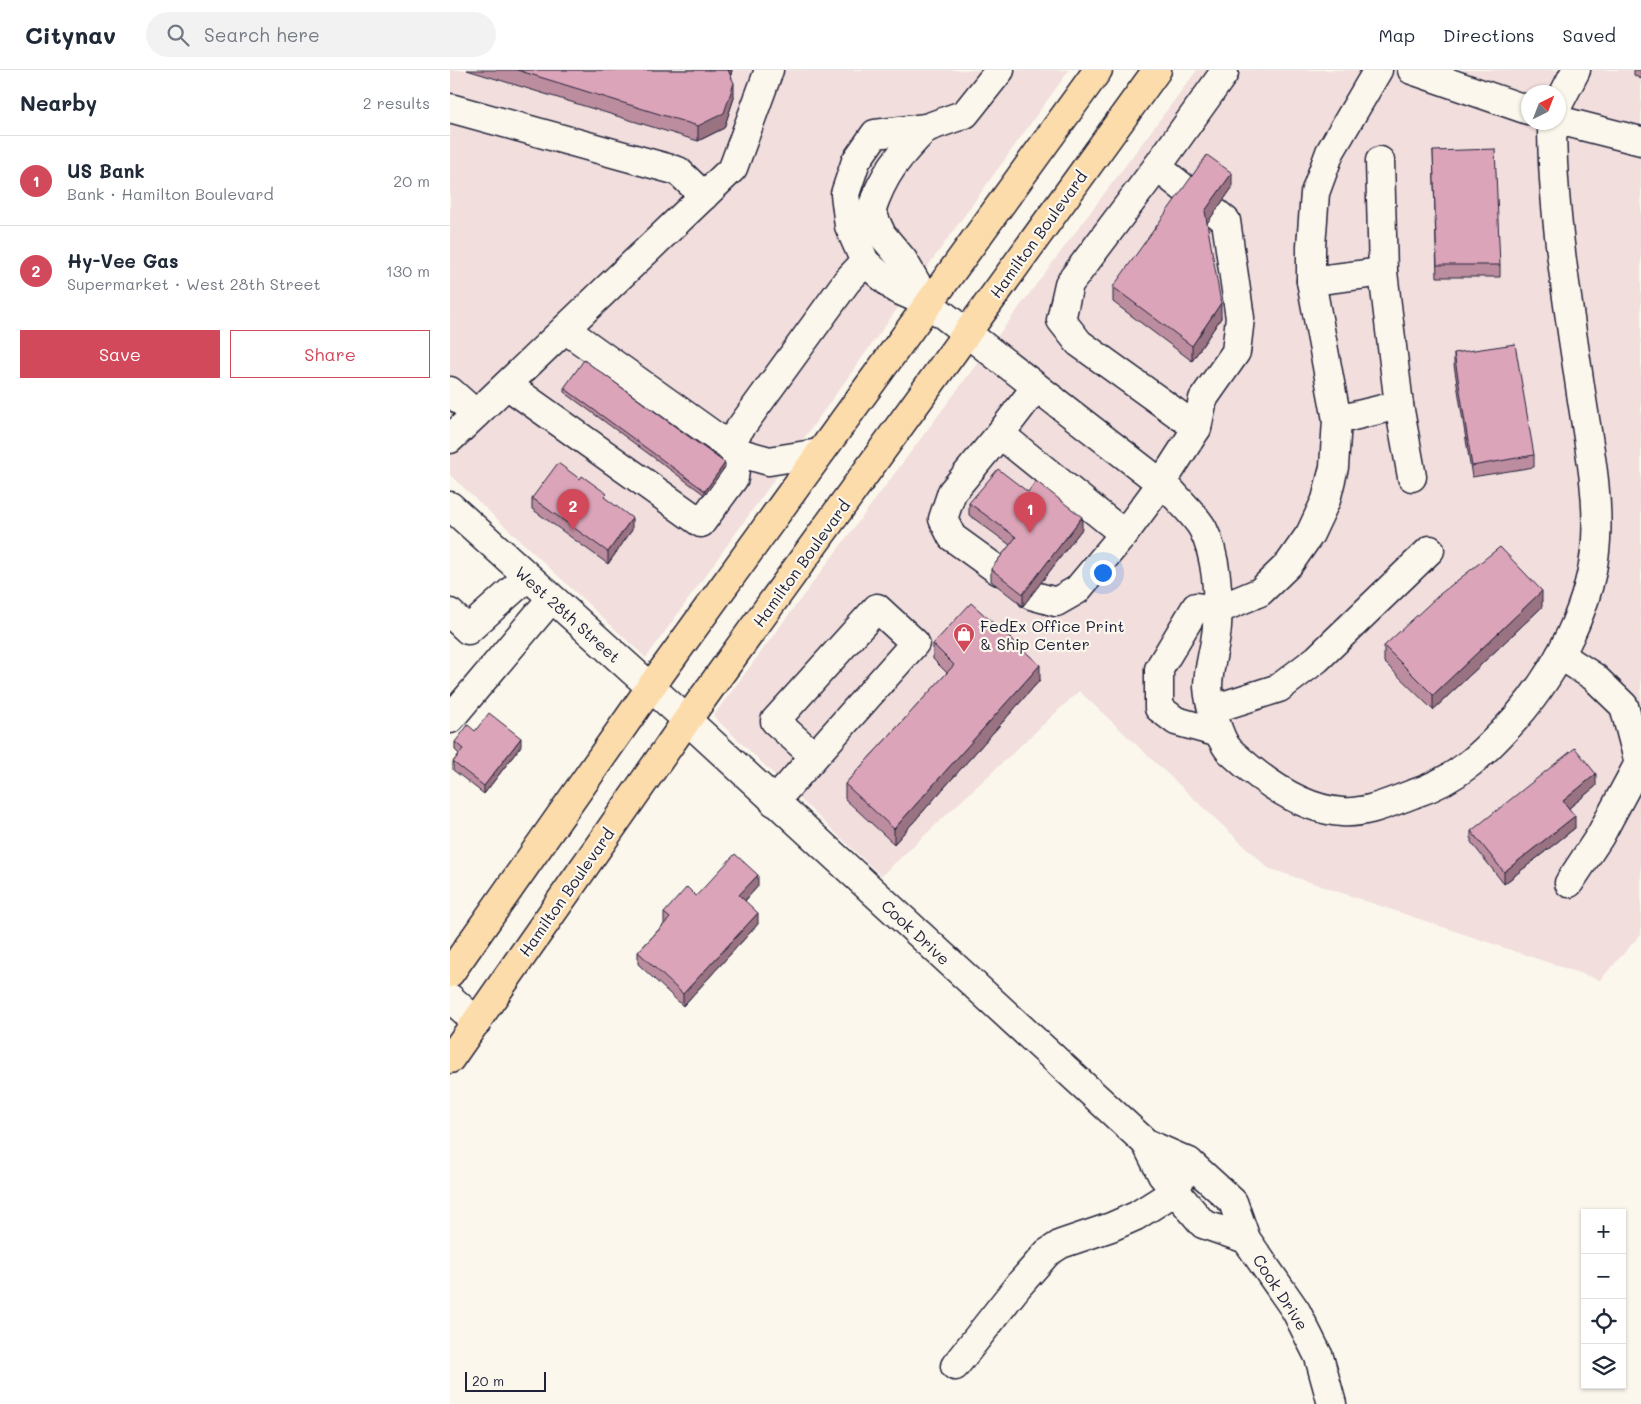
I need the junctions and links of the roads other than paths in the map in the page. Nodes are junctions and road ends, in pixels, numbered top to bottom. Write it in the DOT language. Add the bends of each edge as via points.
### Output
graph roads {
  1 [pos="769,70"];
  2 [pos="1000,70"];
  3 [pos="1098,70"];
  4 [pos="1157,70"];
  5 [pos="1378,70"];
  6 [pos="1412,70"];
  7 [pos="1576,70"];
  8 [pos="1224,73"];
  9 [pos="1566,89"];
  10 [pos="450,108"];
  11 [pos="1521,108"];
  12 [pos="1566,122"];
  13 [pos="926,128"];
  14 [pos="1552,130"];
  15 [pos="1641,141"];
  16 [pos="1380,161"];
  17 [pos="1157,168"];
  18 [pos="1190,193"];
  19 [pos="704,196"];
  20 [pos="1215,212"];
  21 [pos="865,262"];
  22 [pos="1383,272"];
  23 [pos="1311,281"];
  24 [pos="928,303"];
  25 [pos="566,328"];
  26 [pos="966,334"];
  27 [pos="507,385"];
  28 [pos="1036,388"];
  29 [pos="450,391"];
  30 [pos="1400,404"];
  31 [pos="476,414"];
  32 [pos="1337,420"];
  33 [pos="1197,428"];
  34 [pos="1000,434"];
  35 [pos="450,439"];
  36 [pos="733,448"];
  37 [pos="819,452"];
  38 [pos="1412,477"];
  39 [pos="1161,484"];
  40 [pos="450,506"];
  41 [pos="1124,534"];
  42 [pos="1430,550"];
  43 [pos="999,570"];
  44 [pos="528,577"];
  45 [pos="1031,596"];
  46 [pos="551,598"];
  47 [pos="1217,610"];
  48 [pos="450,613"];
  49 [pos="1560,655"];
  50 [pos="650,688"];
  51 [pos="450,719"];
  52 [pos="687,720"];
  53 [pos="1216,721"];
  54 [pos="813,756"];
  55 [pos="774,802"];
  56 [pos="1569,883"];
  57 [pos="450,973"];
  58 [pos="450,998"];
  59 [pos="477,1022"];
  60 [pos="450,1059"];
  61 [pos="1146,1143"];
  62 [pos="1189,1162"];
  63 [pos="1174,1192"];
  64 [pos="1246,1239"];
  65 [pos="955,1366"];
  66 [pos="1332,1404"];
  1 -- 19 [label="street" via="734,168"];
  2 -- 13 [label="street" via="965,114"];
  3 -- 24 [label="main road"];
  4 -- 26 [label="main road, Hamilton Boulevard"];
  5 -- 23 [label="street" via="1330,152 1315,193"];
  6 -- 11 [label="street"];
  7 -- 9 [label="street"];
  8 -- 17 [label="street"];
  10 -- 19 [label="street" via="678,171"];
  12 -- 15 [label="street"];
  13 -- 21 [label="street" via="875,134 856,161 845,194 849,226"];
  13 -- 24 [label="street" via="901,153 880,185 871,211 882,235 904,260"];
  14 -- 49 [label="street" via="1552,160 1569,310 1593,472 1596,541 1586,593"];
  16 -- 22 [label="street"];
  17 -- 18 [label="street"];
  17 -- 33 [label="street" via="1069,284 1061,320 1079,343"];
  19 -- 25 [label="street"];
  20 -- 33 [label="street" via="1226,221 1240,318 1236,352 1203,399"];
  21 -- 24 [label="street" via="896,289"];
  21 -- 36 [label="street" via="847,281"];
  22 -- 23 [label="street"];
  22 -- 30 [label="street"];
  23 -- 32 [label="street"];
  24 -- 26 [label="street"];
  24 -- 37 [label="main road"];
  25 -- 27 [label="street"];
  25 -- 36 [label="street"];
  26 -- 28 [label="street"];
  26 -- 52 [label="main road, Hamilton Boulevard"];
  27 -- 31 [label="street"];
  27 -- 36 [label="street" via="701,523 734,478"];
  28 -- 34 [label="street"];
  28 -- 39 [label="street"];
  29 -- 31 [label="street"];
  30 -- 32 [label="street"];
  30 -- 38 [label="street"];
  31 -- 35 [label="street"];
  32 -- 47 [label="street" via="1334,467 1326,500 1310,534 1289,564 1260,592"];
  33 -- 39 [label="street"];
  34 -- 41 [label="street"];
  34 -- 43 [label="street" via="952,492 943,519 952,536"];
  36 -- 37 [label="street" via="769,461"];
  37 -- 50 [label="main road"];
  39 -- 41 [label="street"];
  39 -- 47 [label="street" via="1171,491 1202,528 1217,583"];
  40 -- 44 [label="street, West 28th Street"];
  41 -- 45 [label="street" via="1077,590 1056,602"];
  42 -- 53 [label="street" via="1317,659 1279,688"];
  44 -- 46 [label="street, West 28th Street"];
  44 -- 48 [label="street" via="468,630"];
  46 -- 50 [label="street, West 28th Street"];
  46 -- 51 [label="street"];
  47 -- 53 [label="street" via="1208,688"];
  47 -- 53 [label="street" via="1196,607 1159,669 1159,708 1176,722"];
  49 -- 53 [label="street" via="1524,708 1466,769 1419,792 1365,810 1342,812 1301,803 1266,780 1228,748"];
  49 -- 56 [label="street" via="1594,677 1624,706 1639,763 1600,836"];
  50 -- 52 [label="street, West 28th Street"];
  50 -- 57 [label="main road"];
  52 -- 55 [label="street, Cook Drive"];
  52 -- 59 [label="main road, Hamilton Boulevard"];
  54 -- 54 [label="street" via="915,643 877,608 775,722"];
  54 -- 55 [label="street"];
  55 -- 61 [label="street, Cook Drive"];
  58 -- 59 [label="street"];
  59 -- 60 [label="main road, Hamilton Boulevard"];
  61 -- 62 [label="street, Cook Drive"];
  61 -- 63 [label="street, Cook Drive"];
  62 -- 63 [label="street"];
  62 -- 64 [label="street, Cook Drive" via="1233,1202"];
  63 -- 64 [label="street, Cook Drive" via="1203,1224"];
  63 -- 65 [label="street" via="1136,1216 1061,1244 1047,1253"];
  64 -- 66 [label="street, Cook Drive" via="1296,1311 1319,1357"];
}
